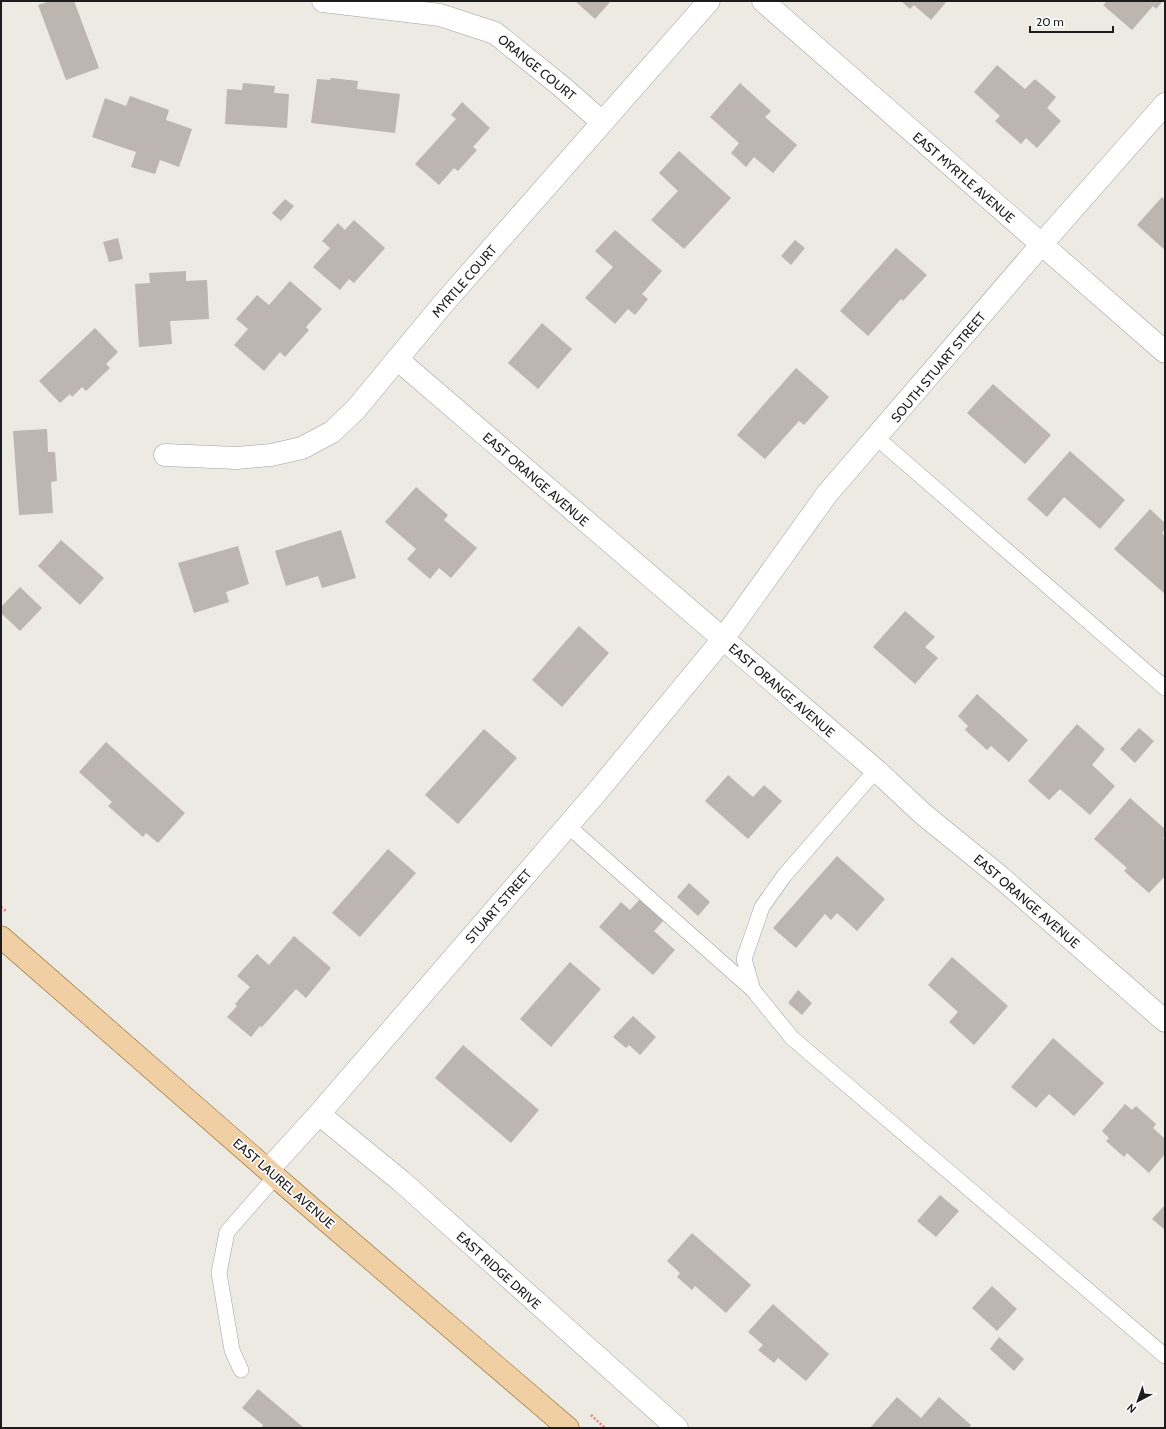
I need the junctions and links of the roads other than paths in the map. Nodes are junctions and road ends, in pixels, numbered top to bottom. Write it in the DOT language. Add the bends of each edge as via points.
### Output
graph roads {
  1 [pos="323,1"];
  2 [pos="709,1"];
  3 [pos="763,1"];
  4 [pos="1165,104"];
  5 [pos="602,122"];
  6 [pos="1041,245"];
  7 [pos="1165,352"];
  8 [pos="397,359"];
  9 [pos="877,438"];
  10 [pos="165,455"];
  11 [pos="723,639"];
  12 [pos="1165,688"];
  13 [pos="876,770"];
  14 [pos="568,826"];
  15 [pos="1,937"];
  16 [pos="753,990"];
  17 [pos="1165,1021"];
  18 [pos="319,1114"];
  19 [pos="272,1173"];
  20 [pos="1165,1356"];
  21 [pos="241,1370"];
  22 [pos="568,1428"];
  23 [pos="677,1428"];
  1 -- 5 [label="street, ORANGE COURT" via="440,15 495,33"];
  2 -- 5 [label="street, MYRTLE COURT"];
  3 -- 6 [label="street, EAST MYRTLE AVENUE"];
  4 -- 6 [label="street, SOUTH STUART STREET"];
  5 -- 8 [label="street, MYRTLE COURT"];
  6 -- 7 [label="street, EAST MYRTLE AVENUE"];
  6 -- 9 [label="street, SOUTH STUART STREET"];
  8 -- 10 [label="street, MYRTLE COURT" via="356,409 332,432 302,448 271,455 237,458"];
  8 -- 11 [label="street, EAST ORANGE AVENUE"];
  9 -- 11 [label="street, SOUTH STUART STREET" via="827,494"];
  9 -- 12 [label="lane"];
  11 -- 13 [label="street, EAST ORANGE AVENUE"];
  11 -- 14 [label="street, STUART STREET"];
  13 -- 16 [label="lane" via="784,876 762,908 744,959"];
  13 -- 17 [label="street, EAST ORANGE AVENUE" via="923,814 998,875"];
  14 -- 16 [label="lane"];
  14 -- 18 [label="street, STUART STREET"];
  15 -- 19 [label="main road, EAST LAUREL AVENUE"];
  16 -- 20 [label="lane" via="792,1038"];
  18 -- 19 [label="street, STUART STREET"];
  18 -- 23 [label="street, EAST RIDGE DRIVE" via="401,1181"];
  19 -- 21 [label="lane" via="227,1232 219,1273 232,1350"];
  19 -- 22 [label="main road, EAST LAUREL AVENUE"];
}
